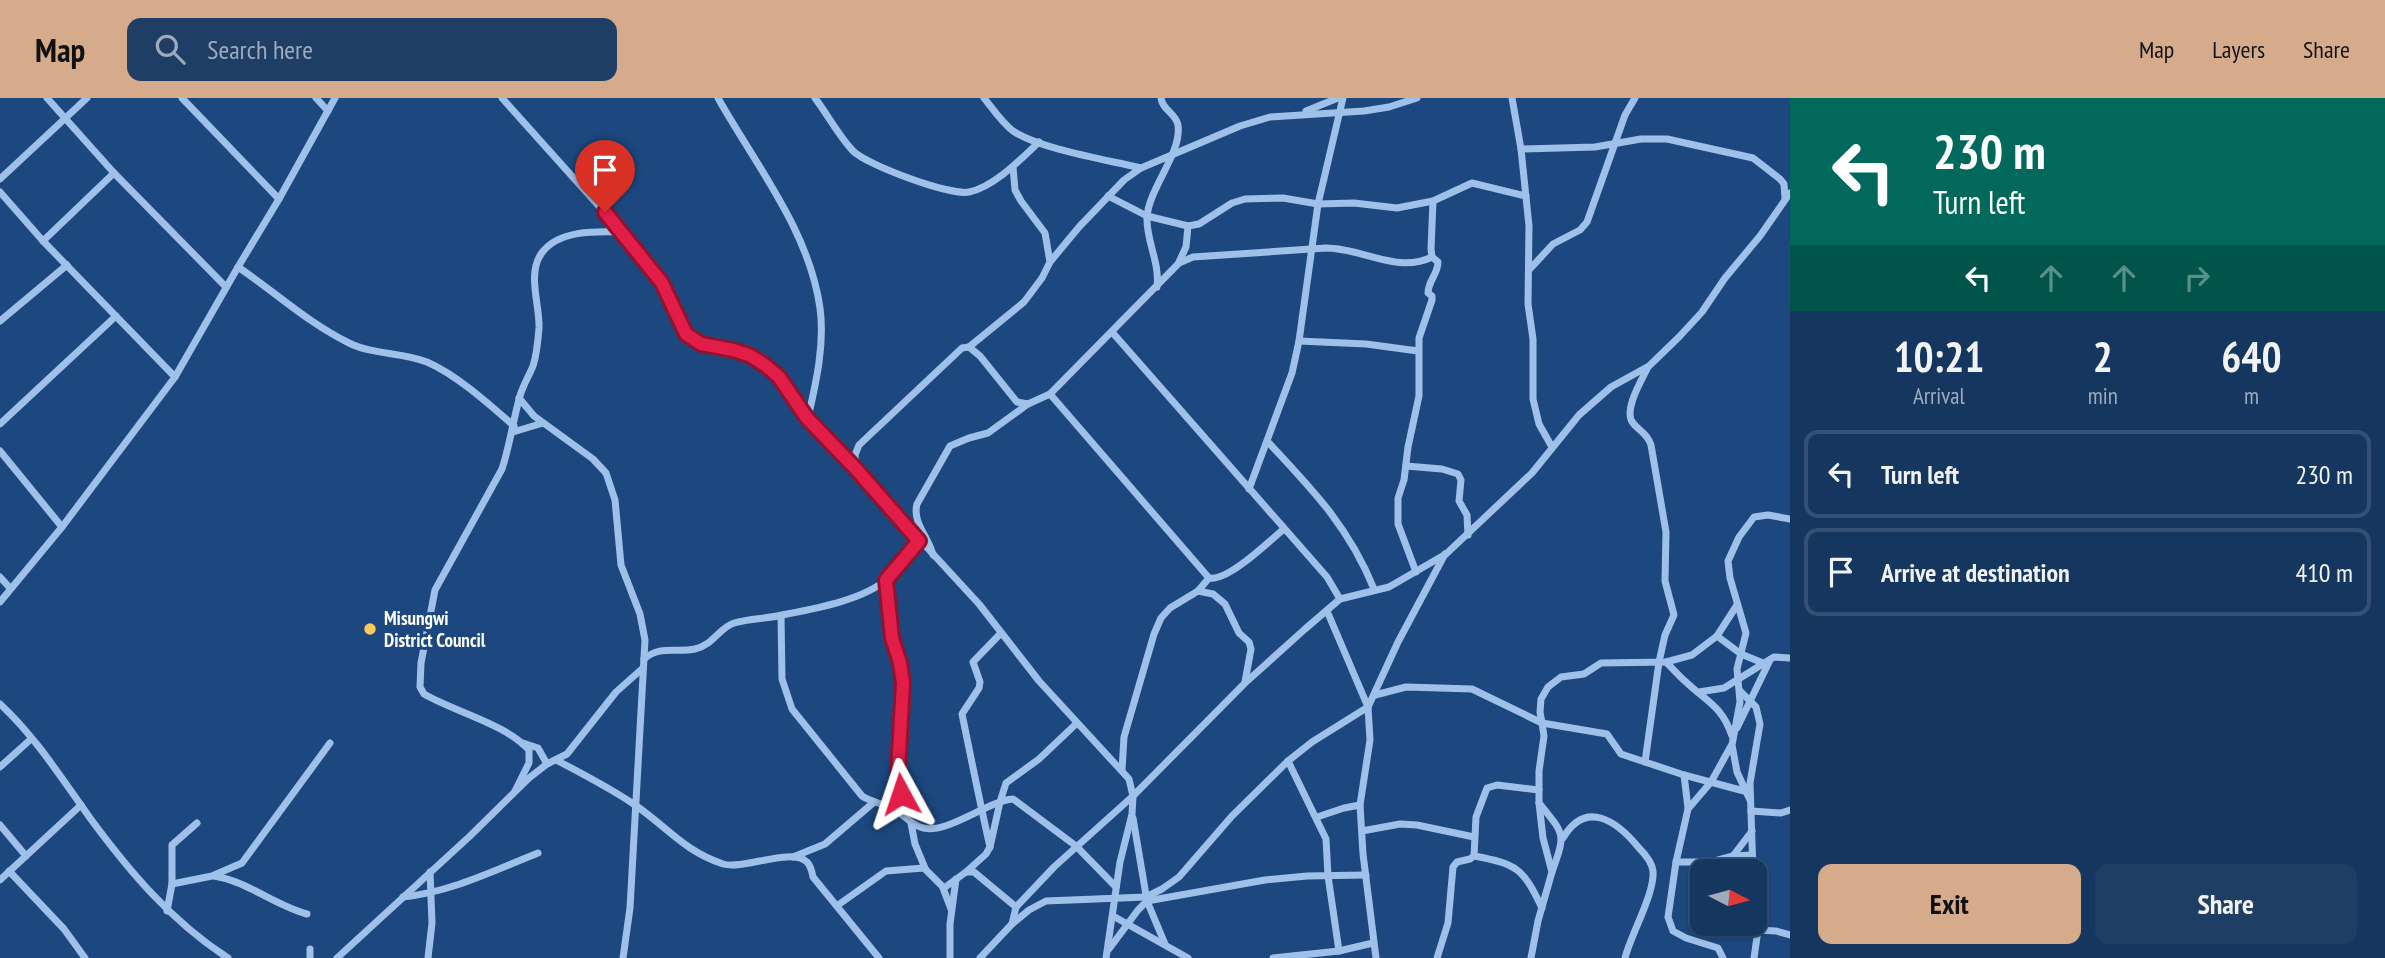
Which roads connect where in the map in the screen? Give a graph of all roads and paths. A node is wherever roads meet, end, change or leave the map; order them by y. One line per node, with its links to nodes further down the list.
1 (47, 98): 18 (street)
2 (87, 98): 18 (street)
3 (182, 98): 31 (street)
4 (316, 98): 15 (street)
5 (335, 98): 15 (street)
6 (502, 98): 37 (street)
7 (718, 98): 59 (street)
8 (815, 98): 23 (street)
9 (984, 98): 19 (street)
10 (1161, 98): 22 (street)
11 (1341, 98): 16 (street); 17 (street)
12 (1417, 98): 17 (street)
13 (1513, 98): 21 (street)
14 (1631, 99): 20 (street)
15 (328, 111): 31 (street)
16 (1302, 113): 17 (street); 22 (street)
17 (1339, 113): 34 (street)
18 (64, 119): 25 (street); 26 (street)
19 (1039, 142): 23 (street); 24 (street)
20 (1615, 143): 21 (street); 32 (street); 45 (street)
21 (1521, 149): 30 (street)
22 (1172, 155): 24 (street); 35 (street)
23 (1013, 167): 41 (street)
24 (1141, 167): 29 (street)
25 (114, 173): 38 (street); 46 (street)
26 (0, 179)
27 (0, 191): 38 (street)
28 (1790, 193): 32 (street)
29 (1108, 196): 35 (street); 41 (street)
30 (1526, 196): 33 (street); 45 (street)
31 (279, 200): 44 (street)
32 (1785, 200): 54 (street)
33 (1433, 201): 34 (street); 40 (street)
34 (1318, 204): 36 (street); 39 (street)
35 (1147, 216): 36 (street); 47 (street)
36 (1188, 226): 42 (street)
37 (622, 232): 57 (street); 59 (street)
38 (43, 241): 43 (street)
39 (1311, 250): 40 (street); 42 (street); 51 (street)
40 (1432, 257): 53 (street)
41 (1050, 262): 52 (street)
42 (1179, 263): 47 (street)
43 (67, 265): 48 (street); 49 (street)
44 (238, 267): 46 (street); 62 (street)
45 (1529, 270): 64 (street)
46 (226, 287): 55 (street)
47 (1157, 287): 50 (street)
48 (116, 316): 55 (street); 61 (street)
49 (0, 321)
50 (1112, 332): 56 (street); 68 (street)
51 (1299, 341): 53 (street); 63 (street)
52 (969, 346): 58 (street); 67 (street)
53 (1418, 351): 66 (street)
54 (1649, 366): 64 (street); 94 (street)
55 (175, 377): 70 (street)
56 (1050, 394): 58 (street); 78 (street)
57 (519, 398): 60 (street); 62 (street)
58 (1028, 404): 75 (street)
59 (807, 418): 67 (street)
60 (543, 423): 62 (street); 92 (street)
61 (0, 424)
62 (514, 429): 108 (street)
63 (1268, 442): 68 (street); 81 (street)
64 (1552, 447): 72 (street)
65 (0, 451): 70 (street)
66 (1406, 466): 72 (street); 76 (street)
67 (856, 469): 73 (street)
68 (1249, 489): 71 (street)
69 (1790, 519): 85 (street)
70 (62, 527): 80 (street)
71 (1284, 528): 78 (street); 83 (street)
72 (1468, 535): 74 (street)
73 (919, 541): 75 (street); 79 (street)
74 (1446, 554): 76 (street); 100 (street)
75 (933, 556): 88 (street)
76 (1416, 572): 81 (street)
77 (0, 577): 80 (street)
78 (1209, 578): 82 (street)
79 (886, 580): 87 (street); 134 (street)
80 (10, 588): 84 (street)
81 (1374, 589): 83 (street)
82 (1198, 591): 97 (street); 115 (street)
83 (1340, 600): 86 (street)
84 (0, 601)
85 (1737, 605): 89 (street); 90 (street)
86 (1327, 611): 97 (street); 103 (street)
87 (781, 616): 92 (street); 124 (street)
88 (1001, 633): 104 (street); 130 (street)
89 (1717, 636): 90 (street); 94 (street)
90 (1741, 654): 93 (street); 96 (street)
91 (1790, 658): 93 (street)
92 (645, 659): 95 (street)
93 (1767, 661): 96 (street); 101 (street)
94 (1662, 662): 99 (street); 105 (street); 112 (street)
95 (643, 668): 110 (street); 127 (street)
96 (1736, 679): 98 (street); 99 (street)
97 (1245, 683): 121 (street)
98 (1740, 691): 101 (street); 107 (street)
99 (1698, 692): 107 (street)
100 (1375, 695): 103 (street); 105 (street)
101 (1751, 701): 107 (street); 122 (street)
102 (0, 704): 106 (street)
103 (1368, 707): 111 (street); 128 (street)
104 (1077, 723): 115 (street); 123 (street)
105 (1542, 723): 112 (street); 118 (street)
106 (31, 739): 114 (street); 126 (street)
107 (1733, 739): 117 (street); 119 (street)
108 (523, 742): 113 (street); 120 (street)
109 (330, 743): 161 (street)
110 (556, 760): 113 (street); 127 (street)
111 (1287, 761): 135 (street); 171 (street)
112 (1645, 762): 116 (street)
113 (547, 764): 120 (street)
114 (0, 767)
115 (1122, 770): 121 (street)
116 (1684, 775): 117 (street); 129 (street)
117 (1711, 782): 119 (street); 129 (street)
118 (1539, 790): 125 (street); 141 (street)
119 (1744, 790): 122 (street)
120 (515, 791): 157 (street)
121 (1133, 796): 133 (street); 143 (street)
122 (1750, 800): 132 (street)
123 (1000, 802): 130 (street); 143 (street); 144 (street)
124 (873, 803): 134 (street); 145 (street)
125 (1539, 803): 142 (street); 159 (street)
126 (81, 805): 148 (street); 176 (street)
127 (635, 805): 151 (street); 192 (street)
128 (1360, 805): 135 (street); 140 (street)
129 (1688, 809): 153 (street)
130 (981, 810): 137 (street); 144 (street)
131 (1790, 810): 132 (street)
132 (1751, 811): 139 (street)
133 (1132, 814): 166 (street); 171 (street)
134 (904, 816): 137 (street)
135 (1317, 817): 162 (street)
136 (197, 823): 165 (street)
137 (911, 823): 155 (street)
138 (0, 825): 148 (street)
139 (1752, 830): 147 (street); 150 (street)
140 (1362, 831): 141 (street); 160 (street)
141 (1474, 837): 149 (street)
142 (1563, 838): 159 (street); 201 (street)
143 (1076, 846): 166 (street); 173 (street)
144 (990, 847): 158 (street)
145 (814, 849): 151 (street); 154 (street)
146 (538, 853): 168 (street)
147 (1752, 855): 150 (street); 152 (street)
148 (26, 856): 156 (street)
149 (1474, 856): 174 (street); 199 (street)
150 (1733, 856): 153 (street)
151 (790, 858): 154 (street)
152 (1752, 859)
153 (1676, 862): 202 (street)
154 (810, 867): 172 (street)
155 (925, 868): 167 (street); 172 (street)
156 (9, 871): 164 (street); 188 (street)
157 (430, 871): 168 (street); 169 (street)
158 (966, 872): 163 (street); 173 (street)
159 (1552, 872): 174 (street)
160 (1366, 875): 162 (street); 184 (street)
161 (212, 876): 165 (street); 177 (street)
162 (1328, 876): 171 (street); 186 (street)
163 (956, 879): 167 (street); 175 (street)
164 (0, 880)
165 (172, 884): 176 (street)
166 (1116, 887): 170 (street)
167 (943, 888): 175 (street)
168 (430, 894): 169 (street); 191 (street)
169 (402, 897): 190 (street)
170 (1114, 899): 171 (street); 178 (street); 180 (street)
171 (1147, 899): 179 (street); 185 (street)
172 (838, 905): 193 (street)
173 (1016, 907): 180 (street)
174 (1542, 909): 200 (street)
175 (952, 910): 194 (street)
176 (167, 911): 189 (street)
177 (307, 914)
178 (1112, 916): 179 (street); 187 (street)
179 (1128, 923): 185 (street); 187 (street)
180 (1012, 925): 195 (street)
181 (1768, 931): 182 (street)
182 (1790, 935)
183 (1757, 936): 203 (street)
184 (1373, 943): 186 (street); 198 (street)
185 (1165, 944): 196 (street)
186 (1339, 951): 197 (street)
187 (1107, 954)
188 (85, 958)
189 (228, 958)
190 (337, 958)
191 (428, 958)
192 (623, 958)
193 (879, 958)
194 (950, 958)
195 (980, 958)
196 (1188, 958)
197 (1273, 958)
198 (1376, 958)
199 (1437, 958)
200 (1531, 958)
201 (1625, 958)
202 (1723, 958)
203 (1754, 958)

